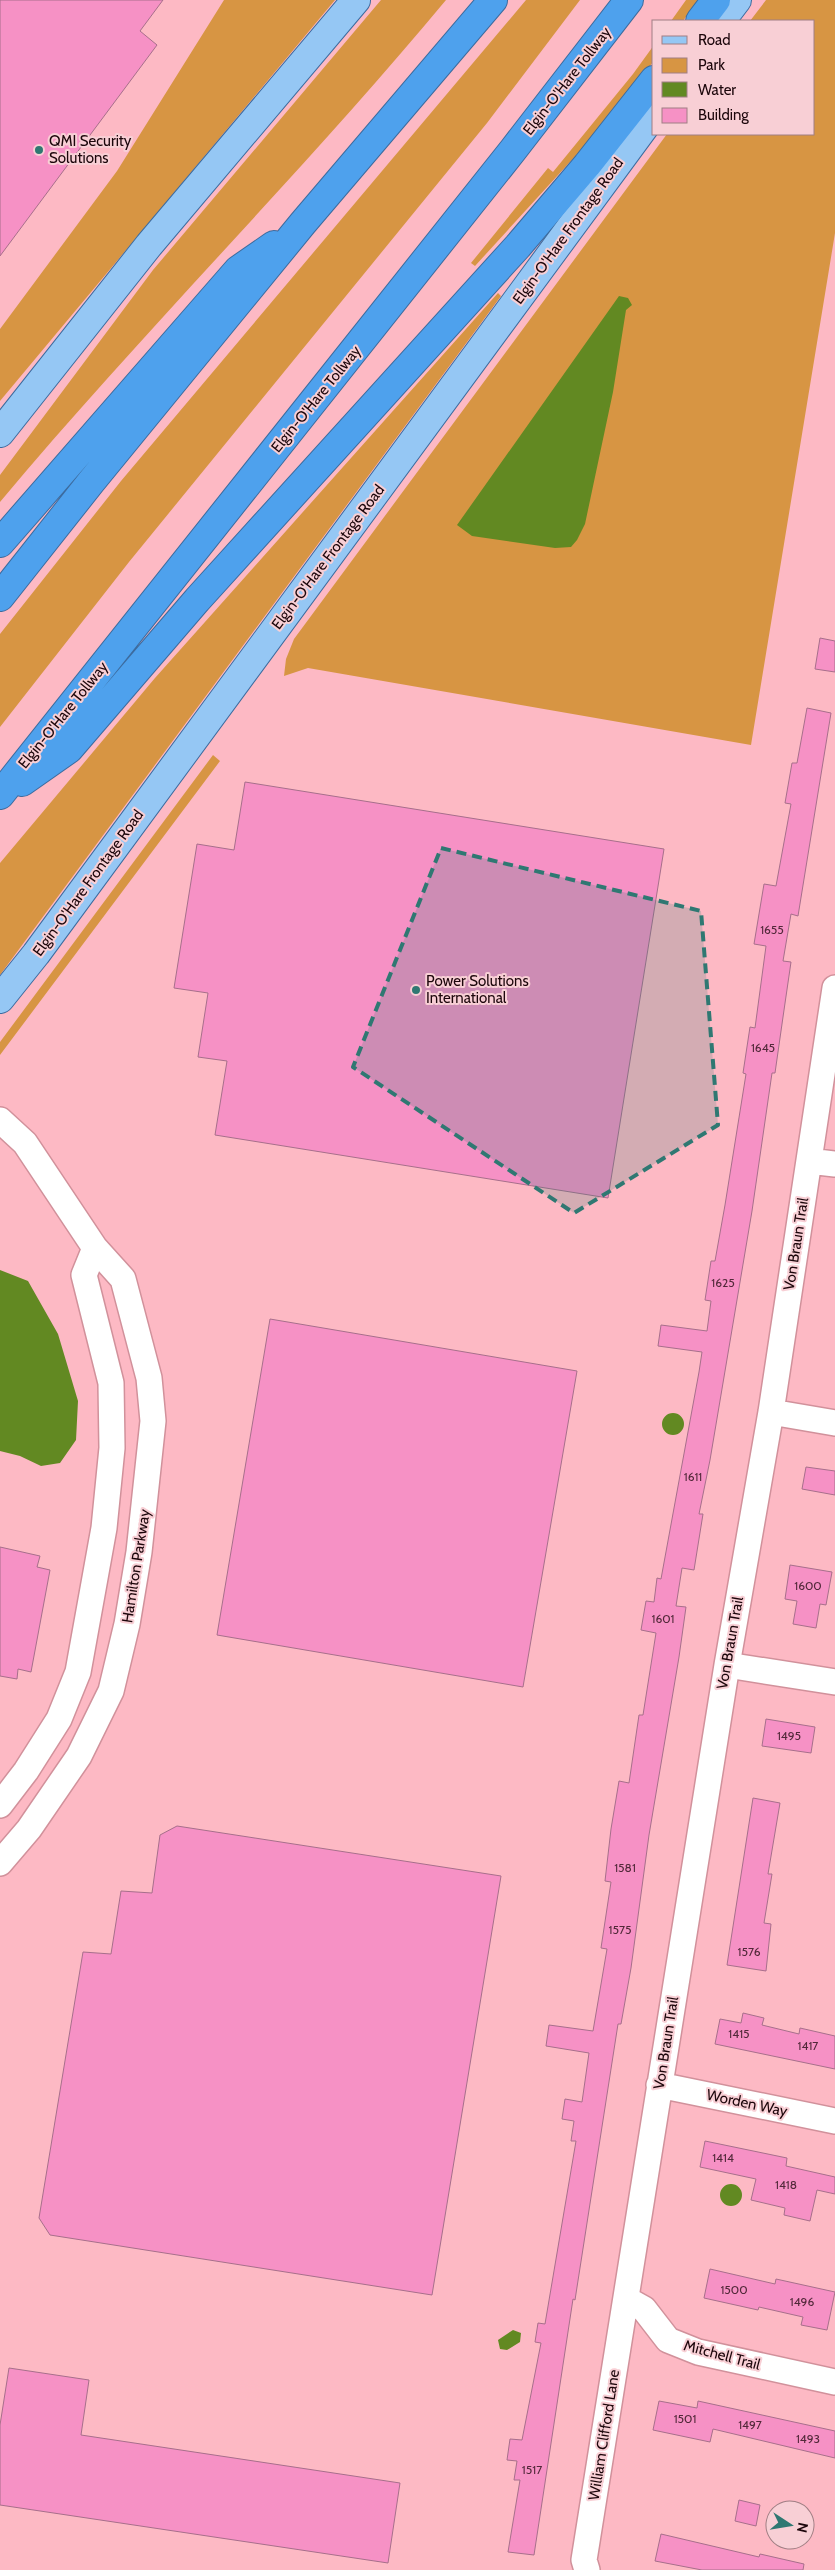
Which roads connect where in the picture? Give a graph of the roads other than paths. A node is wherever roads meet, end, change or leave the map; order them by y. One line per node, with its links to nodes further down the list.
1 (356, 0): 11 (main road)
2 (493, 0): 10 (highway)
3 (629, 0): 14 (highway, Elgin-O'Hare Tollway)
4 (716, 0): 6 (highway)
5 (737, 0): 7 (main road)
6 (701, 20)
7 (722, 20)
8 (652, 83): 14 (highway)
9 (652, 117): 16 (main road, Elgin-O'Hare Frontage Road)
10 (303, 224): 12 (highway); 13 (highway)
11 (0, 433)
12 (0, 543)
13 (0, 597)
14 (0, 796)
15 (835, 988): 18 (street, Von Braun Trail)
16 (0, 999)
17 (0, 1120): 20 (street, Hamilton Parkway)
18 (809, 1161): 19 (street); 21 (street, Von Braun Trail)
19 (835, 1164)
20 (95, 1248): 25 (street); 26 (street, Hamilton Parkway)
21 (771, 1412): 22 (street); 23 (street, Von Braun Trail)
22 (835, 1424)
23 (726, 1665): 24 (street); 27 (street, Von Braun Trail)
24 (835, 1682)
25 (0, 1805)
26 (0, 1863)
27 (659, 2084): 28 (street, Worden Way); 29 (street, Von Braun Trail)
28 (835, 2121)
29 (626, 2298): 30 (street, Mitchell Trail); 31 (street, William Clifford Lane)
30 (835, 2382)
31 (587, 2570)

